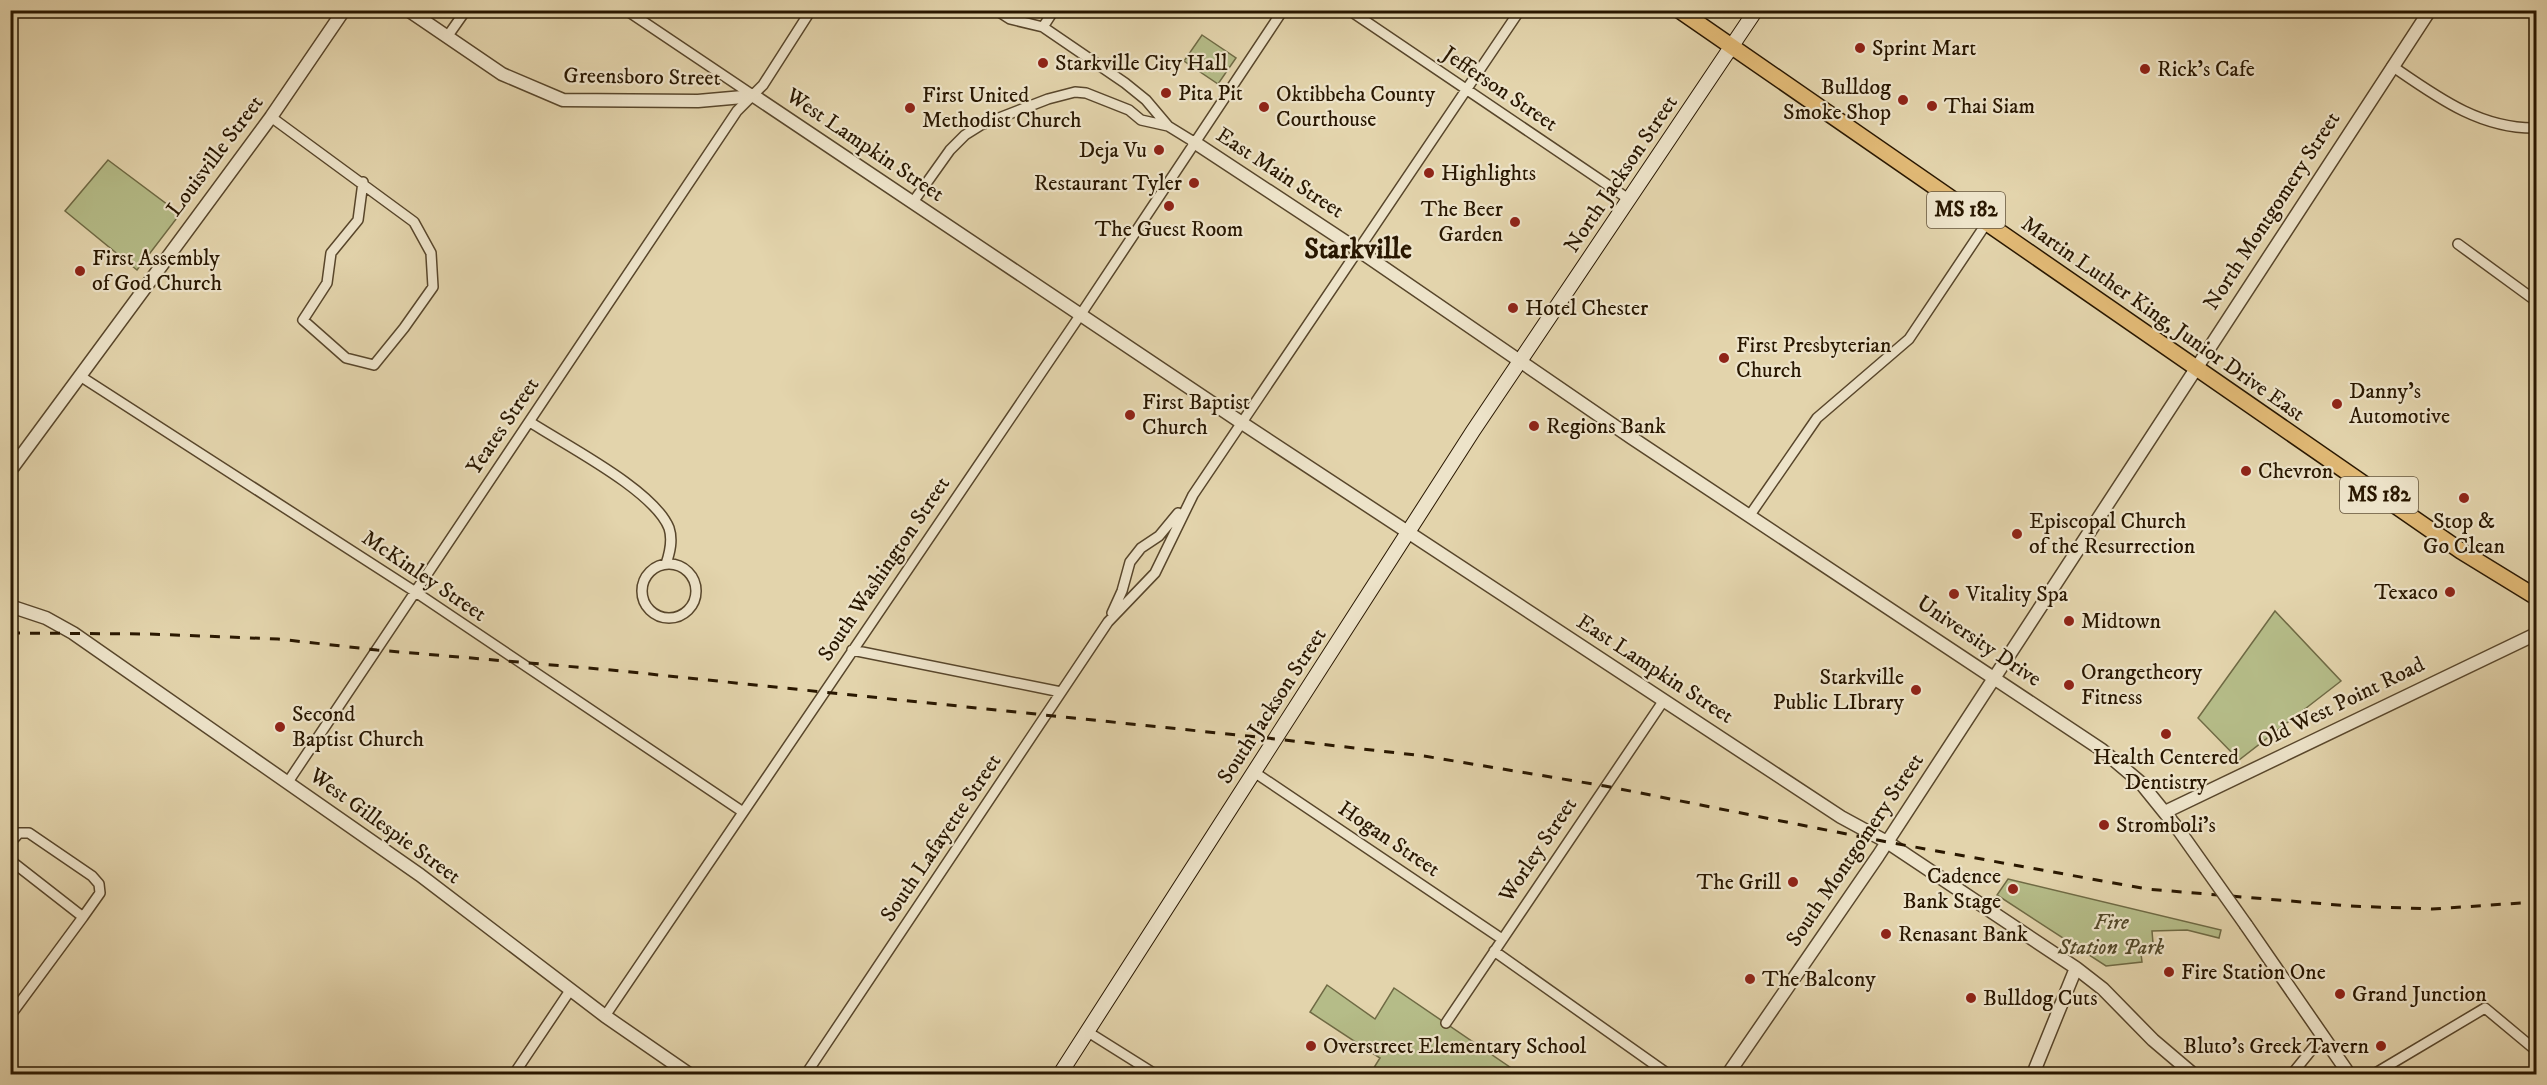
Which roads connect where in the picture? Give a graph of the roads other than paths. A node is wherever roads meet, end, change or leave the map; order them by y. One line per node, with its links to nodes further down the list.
1 (344, 10): 22 (street, Louisville Street)
2 (408, 10): 15 (street, Greensboro Street)
3 (466, 10): 15 (street)
4 (627, 10): 19 (street, West Lampkin Street)
5 (811, 10): 19 (street, Yeates Street)
6 (996, 10): 14 (street)
7 (1054, 10): 14 (street)
8 (1283, 10): 25 (street, South Washington Street)
9 (1349, 10): 18 (street, Jefferson Street)
10 (1520, 10): 18 (street, South Lafayette Street)
11 (1679, 10): 16 (main road, Martin Luther King, Junior Drive East / MS 182)
12 (1756, 10): 16 (main road, North Jackson Street)
13 (2430, 10): 17 (street, North Montgomery Street)
14 (1043, 27): 20 (street)
15 (447, 37): 19 (street, Greensboro Street)
16 (1731, 46): 27 (main road, North Jackson Street); 29 (main road, Martin Luther King, Junior Drive East / MS 182)
17 (2392, 66): 24 (street); 35 (street, North Montgomery Street)
18 (1466, 90): 27 (street, Jefferson Street); 31 (street, South Lafayette Street)
19 (754, 96): 28 (street, West Lampkin Street); 37 (street, Yeates Street)
20 (1139, 97): 21 (street); 23 (street)
21 (1129, 110): 23 (street); 28 (street)
22 (271, 117): 26 (street); 36 (street, Louisville Street)
23 (1168, 126): 25 (street)
24 (2536, 128)
25 (1194, 142): 31 (street, East Main Street); 33 (street, South Washington Street)
26 (363, 182): 26 (street)
27 (1630, 200): 34 (main road, North Jackson Street)
28 (913, 202): 33 (street, West Lampkin Street)
29 (1986, 224): 35 (main road, Martin Luther King, Junior Drive East / MS 182); 41 (street)
30 (2458, 244): 32 (street)
31 (1358, 250): 34 (street, East Main Street); 38 (street, South Lafayette Street)
32 (2536, 301)
33 (1081, 314): 38 (street, East Lampkin Street); 53 (street, South Washington Street)
34 (1520, 361): 41 (street, University Drive); 42 (main road, South Jackson Street)
35 (2194, 368): 49 (main road, Martin Luther King, Junior Drive East / MS 182); 54 (street, North Montgomery Street)
36 (81, 376): 39 (street, Louisville Street); 47 (street, McKinley Street)
37 (530, 422): 45 (street); 47 (street, Yeates Street)
38 (1240, 426): 40 (street, South Lafayette Street); 42 (street, East Lampkin Street)
39 (10, 471)
40 (1193, 495): 43 (street, South Lafayette Street); 44 (street, South Lafayette Street)
41 (1750, 515): 54 (street, University Drive)
42 (1408, 531): 56 (street, East Lampkin Street); 57 (main road, South Jackson Street)
43 (1150, 540): 44 (street); 46 (street, South Lafayette Street)
44 (1165, 551): 48 (street, South Lafayette Street)
45 (666, 564): 45 (street)
46 (1124, 585): 48 (street); 51 (street, South Lafayette Street)
47 (414, 591): 58 (street, Yeates Street); 59 (street, McKinley Street)
48 (1135, 592): 51 (street, South Lafayette Street)
49 (2536, 597)
50 (10, 606): 58 (street, West Gillespie Street)
51 (1108, 622): 55 (street, South Lafayette Street)
52 (2536, 634): 60 (street, Old West Point Road)
53 (852, 650): 55 (street); 59 (street, South Washington Street)
54 (1995, 676): 60 (street, University Drive); 61 (street, South Montgomery Street)
55 (1061, 692): 77 (street, South Lafayette Street)
56 (1664, 700): 61 (street, East Lampkin Street); 65 (street, Worley Street)
57 (1254, 772): 65 (street, Hogan Street); 72 (main road, South Jackson Street)
58 (288, 782): 68 (street, West Gillespie Street)
59 (742, 812): 70 (street, South Washington Street)
60 (2165, 812): 73 (street, University Drive, bridge)
61 (1887, 842): 67 (street, East Lampkin Street); 81 (street, South Montgomery Street)
62 (10, 843): 64 (street)
63 (10, 860): 64 (street)
64 (83, 917): 69 (street)
65 (1502, 939): 66 (street, Worley Street)
66 (1494, 951): 71 (street, Worley Street); 80 (street)
67 (2076, 968): 82 (street); 83 (street, East Lampkin Street)
68 (571, 989): 70 (street, West Gillespie Street); 75 (street)
69 (10, 1016)
70 (605, 1016): 76 (street, West Gillespie Street)
71 (1446, 1023)
72 (1088, 1032): 78 (main road, South Jackson Street); 79 (street)
73 (2322, 1037): 84 (street); 85 (street, University Drive)
74 (2536, 1046): 86 (street)
75 (514, 1074)
76 (689, 1074)
77 (806, 1074)
78 (1060, 1074)
79 (1155, 1074)
80 (1668, 1074)
81 (1728, 1074)
82 (2032, 1074)
83 (2193, 1074)
84 (2292, 1074)
85 (2349, 1074)
86 (2374, 1074)

